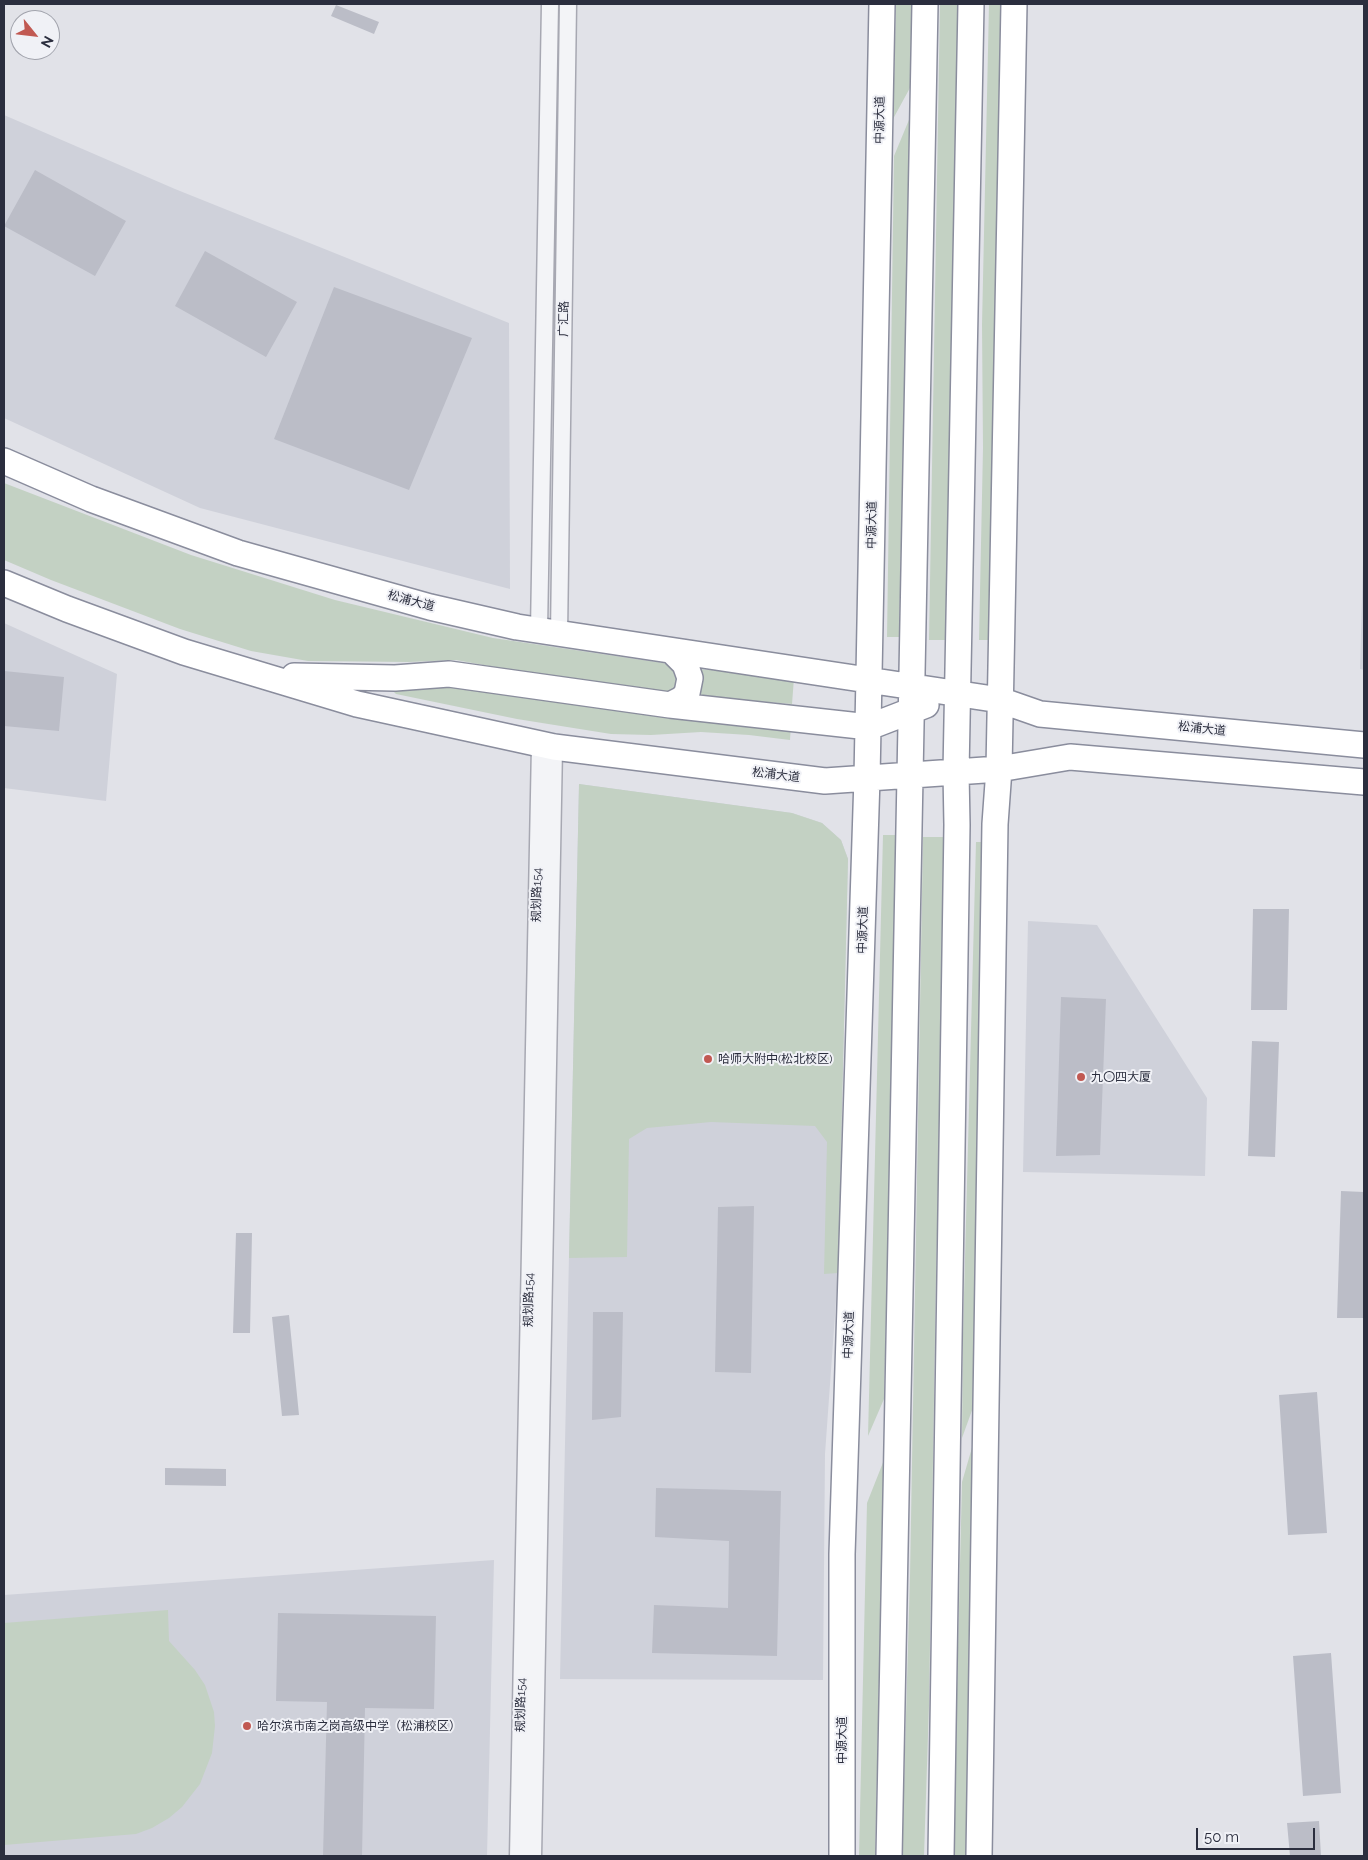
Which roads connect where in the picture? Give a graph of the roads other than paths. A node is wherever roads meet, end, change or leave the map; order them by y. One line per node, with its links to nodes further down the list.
1 (550, 4): 9 (street, 广汇路)
2 (568, 4): 9 (street, 广汇路)
3 (882, 4): 12 (highway, 中源大道)
4 (925, 4): 14 (highway)
5 (971, 4): 13 (highway)
6 (1014, 4): 15 (highway)
7 (4, 461): 9 (highway, 松浦大道)
8 (4, 583): 11 (highway, 松浦大道)
9 (549, 632): 10 (highway, 松浦大道)
10 (673, 652): 12 (highway, 松浦大道); 16 (highway)
11 (264, 676): 16 (highway); 19 (highway, 松浦大道)
12 (869, 680): 14 (highway, 松浦大道); 17 (highway, 中源大道)
13 (958, 693): 14 (highway, 松浦大道); 15 (highway, 松浦大道); 21 (highway)
14 (912, 699): 17 (highway); 22 (highway)
15 (1000, 700): 18 (highway, 松浦大道); 20 (highway)
16 (670, 705): 17 (highway)
17 (869, 727): 23 (highway, 中源大道)
18 (1364, 745)
19 (547, 746): 23 (highway, 松浦大道); 25 (street, 规划路154); 26 (street)
20 (999, 769): 21 (highway, 松浦大道); 24 (highway, 松浦大道); 30 (highway)
21 (956, 772): 22 (highway, 松浦大道); 29 (highway)
22 (910, 775): 23 (highway, 松浦大道); 28 (highway)
23 (868, 778): 27 (highway, 中源大道)
24 (1364, 782)
25 (518, 1856)
26 (533, 1856)
27 (842, 1856)
28 (889, 1856)
29 (941, 1856)
30 (978, 1856)

